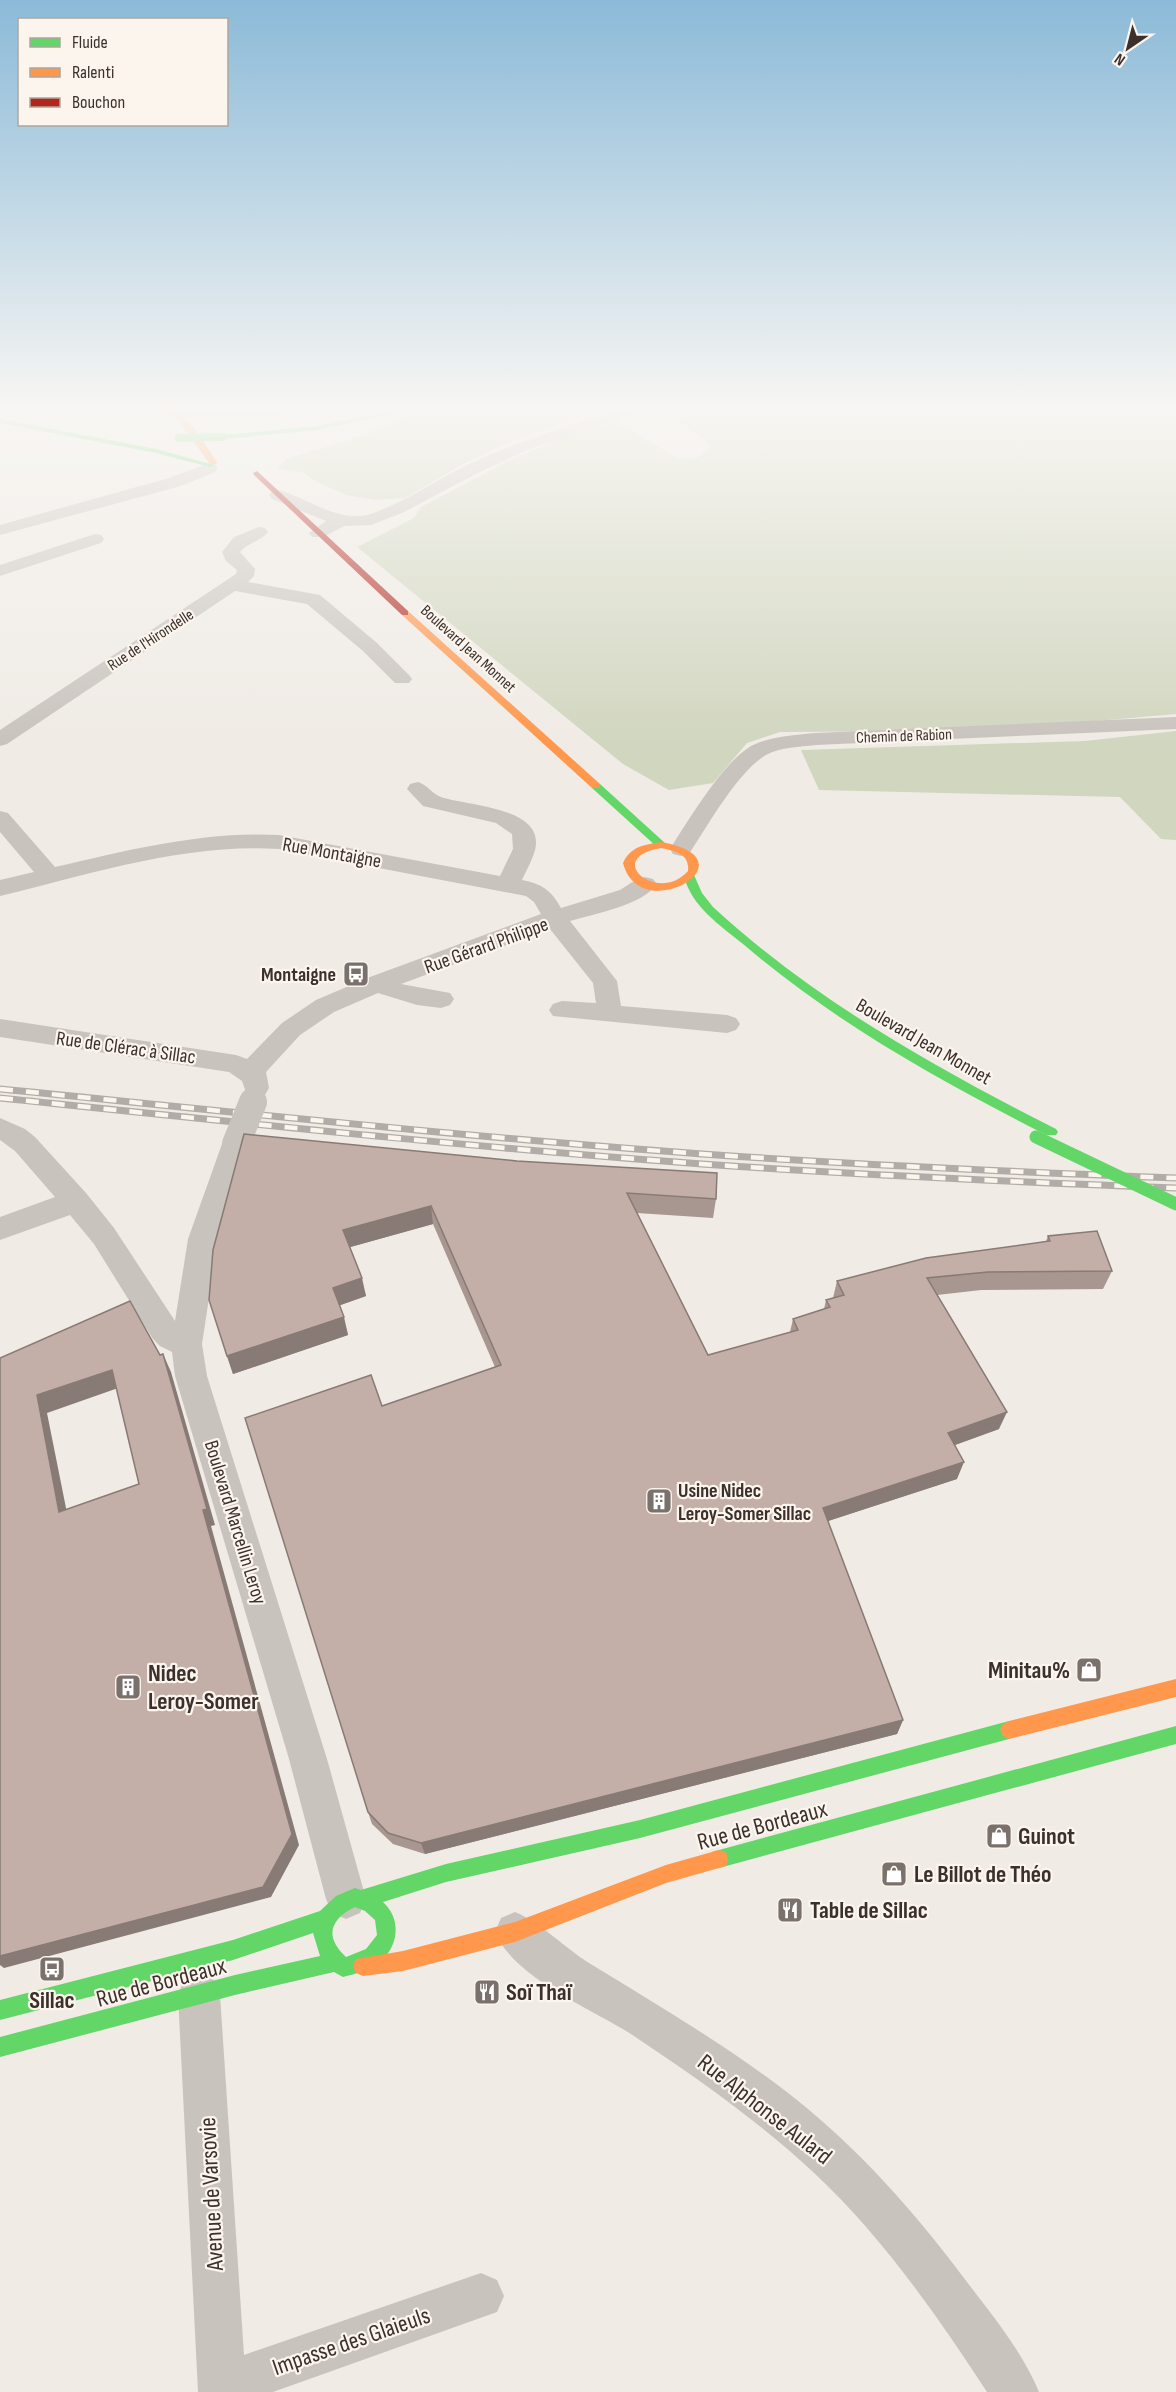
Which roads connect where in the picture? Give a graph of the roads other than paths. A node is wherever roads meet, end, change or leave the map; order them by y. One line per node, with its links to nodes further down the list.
1 (34, 521): 6 (street)
2 (295, 521): 12 (main road)
3 (302, 521): 8 (main road, Boulevard Jean Monnet)
4 (342, 521): 5 (street); 8 (street)
5 (366, 521)
6 (0, 530)
7 (259, 532): 11 (street)
8 (318, 533): 18 (main road, Boulevard Jean Monnet)
9 (95, 539): 10 (street)
10 (0, 571)
11 (232, 585): 13 (street); 15 (street, Rue de l'Hirondelle)
12 (426, 651)
13 (402, 679)
14 (1176, 723): 18 (street, Chemin de Rabion)
15 (0, 741)
16 (418, 789): 22 (street)
17 (0, 818): 19 (street)
18 (671, 847): 20 (main road); 21 (main road)
19 (50, 876): 22 (street, Rue Montaigne); 24 (street, Rue Montaigne)
20 (690, 877): 23 (main road); 36 (main road, Boulevard Jean Monnet)
21 (645, 884): 23 (main road); 25 (street)
22 (508, 885): 25 (street, Rue Montaigne)
23 (669, 887): 30 (main road)
24 (0, 888)
25 (555, 918): 26 (street, Rue Gérard Philippe); 29 (street, Rue Gérard Philippe)
26 (379, 983): 27 (street, Rue Gérard Philippe); 34 (street, Rue Gérard Philippe)
27 (441, 999)
28 (562, 1010): 29 (street)
29 (608, 1014): 31 (street)
30 (825, 1019)
31 (728, 1024)
32 (0, 1028): 34 (street, Rue de Clérac à Sillac)
33 (844, 1032): 38 (main road, bridge)
34 (250, 1072): 40 (street, Boulevard Marcellin Leroy, bridge)
35 (0, 1128): 37 (street)
36 (1176, 1191)
37 (76, 1201): 39 (street); 40 (street)
38 (1176, 1204)
39 (0, 1228)
40 (187, 1344): 43 (street, Boulevard Marcellin Leroy)
41 (1176, 1688): 43 (main road, Rue de Bordeaux)
42 (1176, 1735): 44 (main road, Rue de Bordeaux)
43 (345, 1905): 45 (main road); 46 (main road); 48 (main road, Rue de Bordeaux)
44 (514, 1932): 46 (main road, Rue de Bordeaux); 52 (street, Rue Alphonse Aulard)
45 (334, 1962): 46 (main road); 47 (main road, Rue de Bordeaux)
46 (363, 1966)
47 (199, 1995): 49 (main road, Rue de Bordeaux); 51 (street, Avenue de Varsovie)
48 (0, 2010)
49 (0, 2047)
50 (481, 2296): 51 (street, Impasse des Glaieuls)
51 (222, 2389)
52 (1015, 2392)

